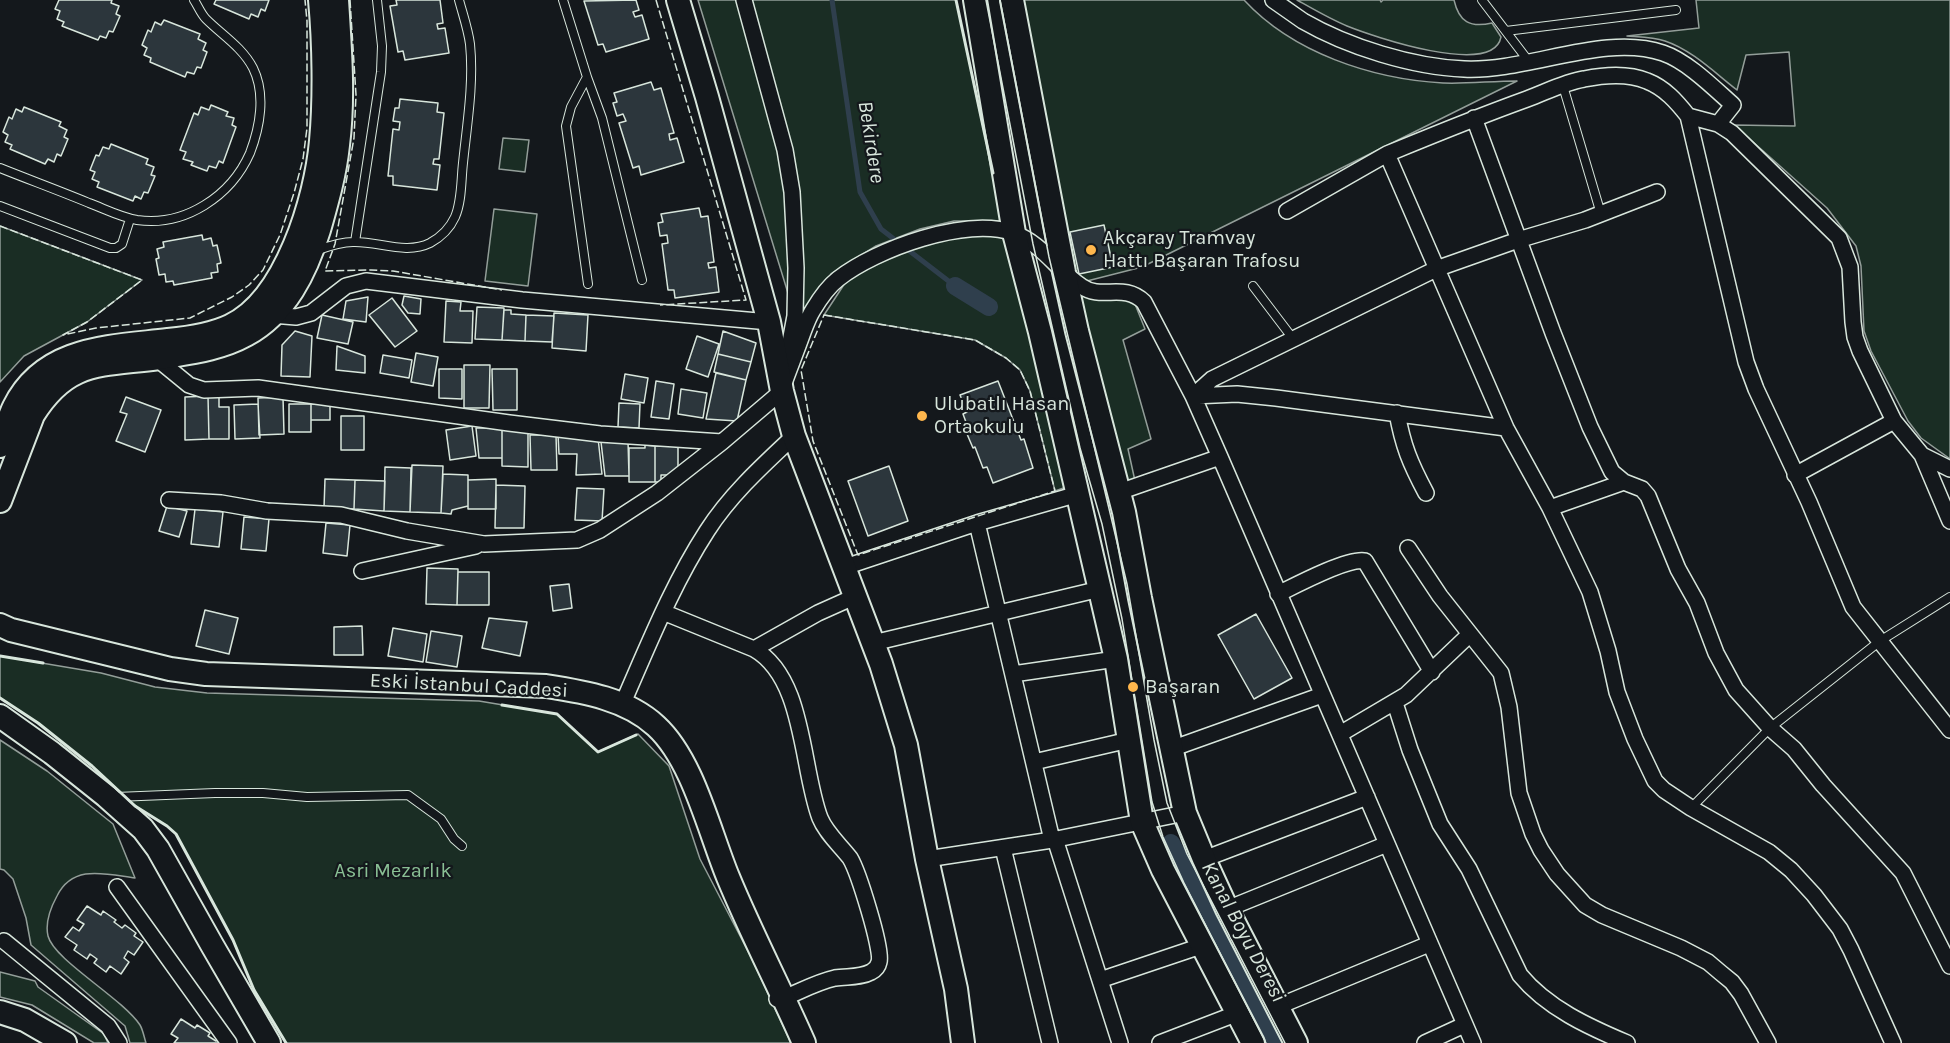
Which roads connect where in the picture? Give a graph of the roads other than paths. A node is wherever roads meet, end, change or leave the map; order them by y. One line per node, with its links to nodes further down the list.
1 (194, 0): 27 (lane)
2 (320, 0): 48 (main road)
3 (337, 0): 31 (main road)
4 (377, 0): 30 (lane)
5 (459, 0): 30 (lane)
6 (562, 0): 16 (lane)
7 (678, 0): 38 (main road)
8 (744, 0): 41 (street)
9 (975, 0): 28 (main road)
10 (1011, 0): 33 (main road)
11 (1273, 0): 15 (street)
12 (1482, 0): 14 (lane)
13 (1676, 10): 14 (lane)
14 (1506, 31): 15 (lane)
15 (1530, 63): 20 (street)
16 (587, 77): 34 (lane); 35 (lane)
17 (1563, 86): 18 (street); 19 (street); 26 (lane)
18 (1688, 116): 20 (street); 52 (street)
19 (1474, 118): 21 (street); 29 (street)
20 (1718, 124): 44 (street)
21 (1387, 154): 25 (street); 32 (street)
22 (0, 168): 27 (lane)
23 (1657, 192): 26 (street)
24 (0, 206): 27 (lane)
25 (1287, 211)
26 (1601, 214): 29 (street)
27 (130, 219)
28 (1014, 233): 33 (street); 41 (street); 56 (main road)
29 (1518, 240): 32 (street); 53 (street)
30 (355, 242): 31 (lane)
31 (312, 251): 37 (main road)
32 (1436, 269): 39 (street); 45 (street)
33 (1064, 272): 42 (street); 54 (main road)
34 (642, 280)
35 (588, 284)
36 (1253, 286): 39 (lane)
37 (272, 315): 38 (street); 40 (main road)
38 (769, 322): 41 (main road)
39 (1294, 340): 42 (street)
40 (156, 358): 47 (street); 58 (main road)
41 (782, 389): 46 (main road); 47 (street)
42 (1193, 396): 43 (street); 50 (street)
43 (1397, 413): 45 (street); 55 (street)
44 (1894, 421): 49 (street); 52 (street)
45 (1506, 428): 59 (street)
46 (794, 436): 64 (main road); 70 (street)
47 (722, 442): 62 (street)
48 (0, 446)
49 (1922, 455): 51 (street); 60 (street)
50 (1220, 457): 54 (street); 67 (street)
51 (1950, 470)
52 (1795, 475): 74 (street)
53 (1624, 482): 59 (street); 85 (street)
54 (1119, 492): 89 (main road)
55 (1426, 493)
56 (1078, 494): 61 (street); 66 (main road)
57 (169, 500): 62 (street)
58 (0, 501)
59 (1550, 508): 93 (street)
60 (1950, 521)
61 (977, 523): 64 (street); 71 (street)
62 (484, 544): 65 (street)
63 (1408, 548): 73 (street)
64 (844, 567): 68 (main road)
65 (362, 571)
66 (1100, 590): 71 (street); 78 (main road)
67 (1278, 594): 79 (street); 81 (street)
68 (856, 596): 76 (main road); 77 (street)
69 (1950, 597): 74 (lane)
70 (663, 612): 77 (street); 83 (street)
71 (999, 614): 76 (street); 80 (street)
72 (0, 625): 83 (main road, Eski İstanbul Caddesi)
73 (1469, 635): 79 (street); 128 (street)
74 (1880, 641): 85 (lane); 86 (street)
75 (0, 642): 108 (main road, Eski İstanbul Caddesi)
76 (873, 643): 99 (main road)
77 (754, 649): 108 (street)
78 (1116, 659): 80 (street); 88 (main road)
79 (1432, 672): 82 (street)
80 (1013, 674): 90 (street)
81 (1322, 695): 87 (street); 89 (street)
82 (1395, 703): 87 (street); 127 (street)
83 (622, 705): 108 (main road, Eski İstanbul Caddesi)
84 (0, 716): 91 (main road)
85 (1770, 728): 93 (lane); 106 (street)
86 (1950, 730)
87 (1340, 734): 92 (street)
88 (1129, 740): 90 (street); 94 (main road)
89 (1171, 749): 94 (main road)
90 (1034, 762): 95 (street)
91 (106, 796): 97 (lane); 116 (main road)
92 (1368, 797): 96 (street); 100 (street)
93 (1691, 808): 129 (street)
94 (1164, 817): 95 (street); 100 (main road); 105 (main road)
95 (1053, 840): 98 (street); 107 (street)
96 (1387, 844): 102 (street); 104 (street)
97 (462, 846)
98 (1003, 848): 99 (street); 120 (street)
99 (927, 859): 119 (main road)
100 (1204, 859): 102 (main road)
101 (117, 887): 115 (street)
102 (1227, 909): 109 (main road)
103 (4, 941): 114 (street)
104 (1429, 944): 109 (street); 112 (street)
105 (1201, 945): 107 (street); 111 (main road)
106 (1950, 966)
107 (1100, 980): 121 (street)
108 (781, 998): 117 (main road, Eski İstanbul Caddesi); 118 (main road, Eski İstanbul Caddesi)
109 (1279, 1006): 124 (main road)
110 (0, 1012): 113 (main road)
111 (1238, 1013): 122 (street); 123 (main road)
112 (1464, 1025): 125 (street); 126 (street)
113 (65, 1043)
114 (119, 1043)
115 (229, 1043)
116 (269, 1043)
117 (796, 1043)
118 (804, 1043)
119 (963, 1043)
120 (1050, 1043)
121 (1120, 1043)
122 (1160, 1043)
123 (1253, 1043)
124 (1296, 1043)
125 (1425, 1043)
126 (1473, 1043)
127 (1627, 1043)
128 (1768, 1043)
129 (1893, 1043)

